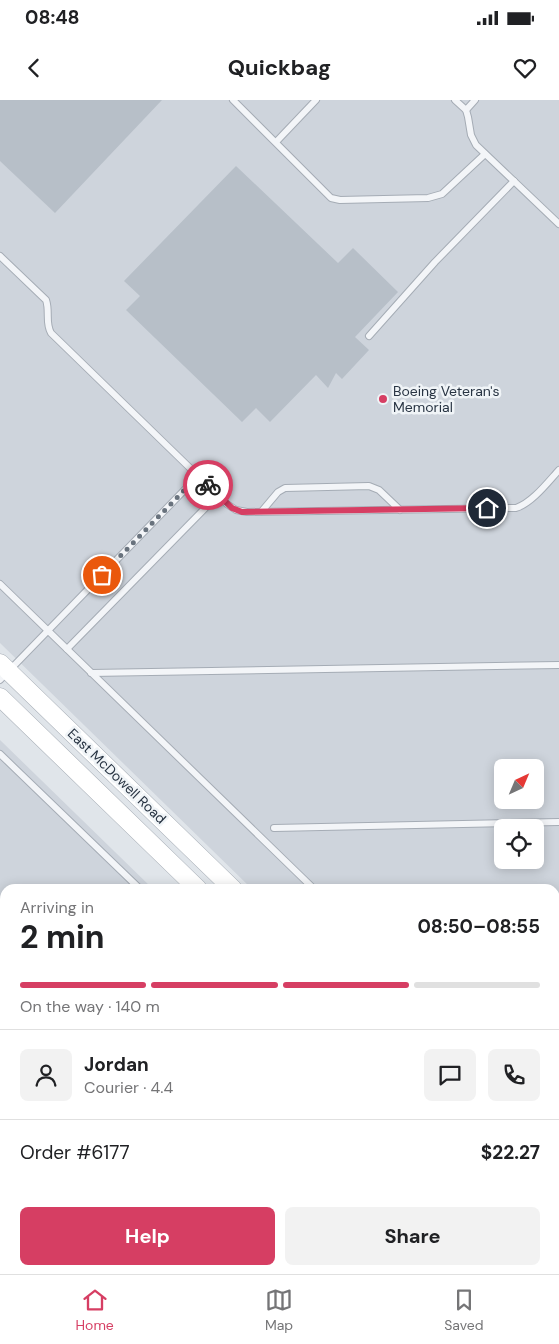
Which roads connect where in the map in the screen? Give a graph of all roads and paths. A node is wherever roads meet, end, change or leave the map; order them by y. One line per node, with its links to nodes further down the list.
1 (233, 100): 6 (lane)
2 (316, 100): 6 (lane)
3 (455, 100): 5 (lane)
4 (475, 100): 5 (lane)
5 (466, 110): 7 (lane)
6 (276, 142): 7 (lane)
7 (485, 154): 8 (lane)
8 (514, 181): 9 (lane); 11 (lane)
9 (559, 224)
10 (0, 256): 13 (lane)
11 (369, 336)
12 (559, 470): 15 (lane)
13 (198, 476): 14 (lane); 18 (lane)
14 (218, 495): 16 (lane); 19 (lane)
15 (400, 510): 16 (lane); 16 (lane)
16 (262, 512)
17 (0, 584): 18 (lane)
18 (48, 631): 19 (lane); 21 (lane)
19 (67, 649): 22 (lane)
20 (559, 665): 22 (lane)
21 (3, 672): 29 (main road, East McDowell Road)
22 (91, 673): 30 (lane)
23 (0, 697): 28 (main road, East McDowell Road)
24 (0, 754): 27 (lane)
25 (559, 822): 26 (lane)
26 (274, 828)
27 (135, 884)
28 (193, 884)
29 (229, 884)
30 (309, 884)

